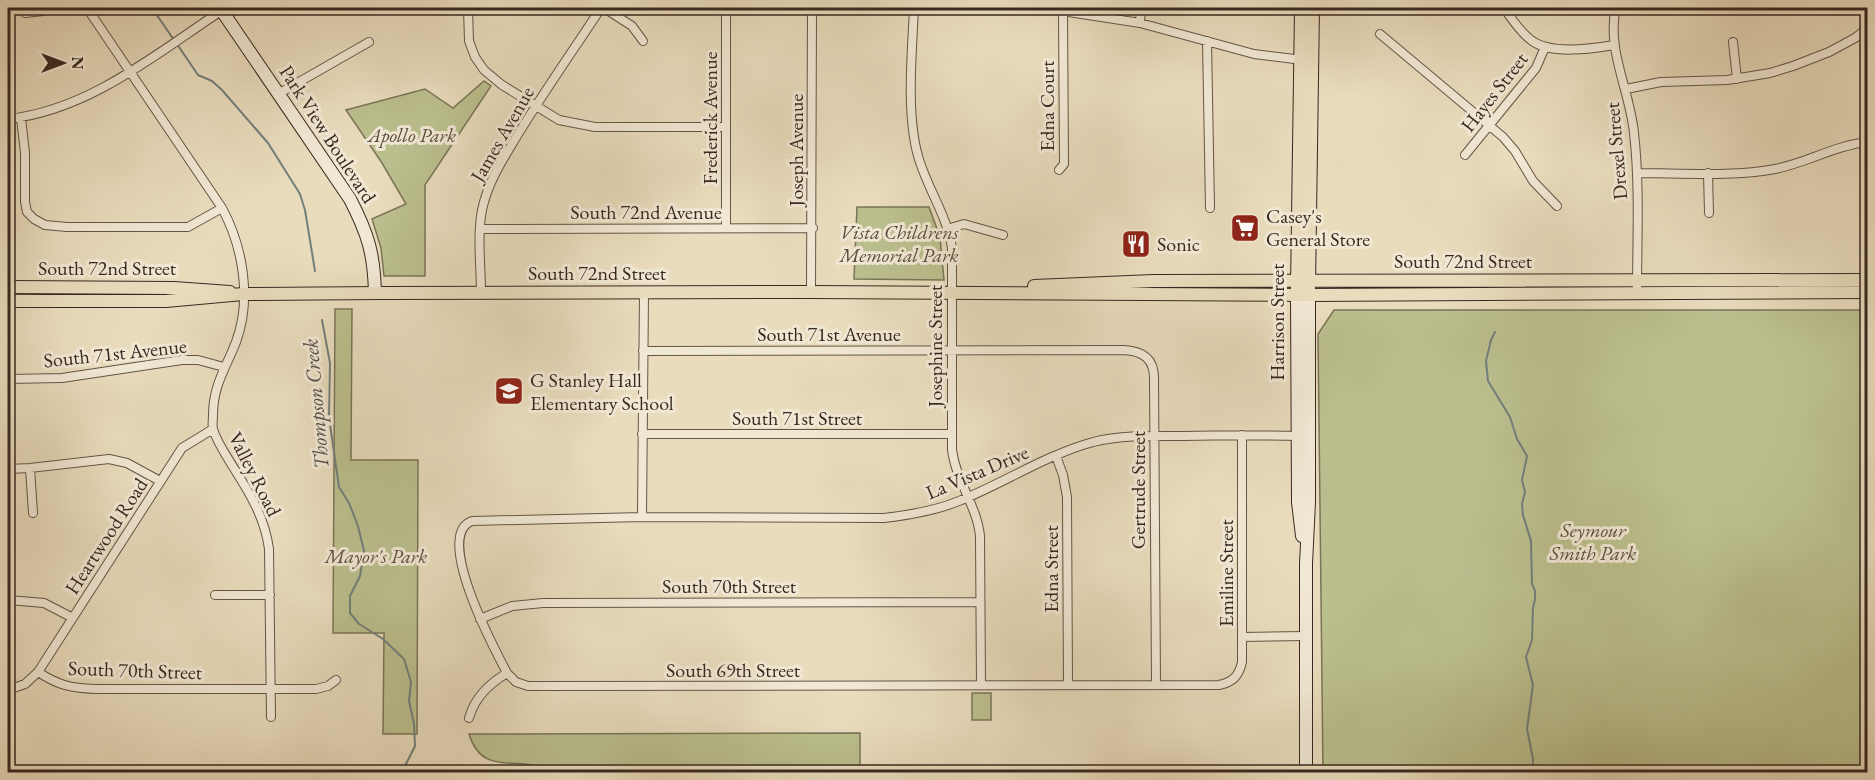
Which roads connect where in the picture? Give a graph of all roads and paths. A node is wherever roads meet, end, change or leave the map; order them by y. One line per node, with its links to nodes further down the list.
1 (48, 8): 16 (street)
2 (87, 8): 27 (street, Valley Road)
3 (223, 8): 27 (street); 30 (main road, Park View Boulevard)
4 (468, 8): 31 (street)
5 (602, 8): 20 (street); 31 (street, James Avenue)
6 (726, 8): 35 (street, Frederick Avenue)
7 (812, 8): 46 (street, Joseph Avenue)
8 (914, 8): 48 (street, Josephine Street)
9 (1043, 8): 15 (street)
10 (1142, 8): 17 (street)
11 (1301, 8): 26 (main road, Harrison Street)
12 (1313, 8): 26 (main road, Harrison Street)
13 (1504, 8): 25 (street)
14 (1616, 8): 24 (street, Drexel Street)
15 (1064, 11): 17 (street); 38 (street, Edna Court)
16 (25, 14)
17 (1140, 23): 21 (street)
18 (1868, 28): 28 (street)
19 (1380, 34): 34 (street)
20 (643, 41)
21 (1207, 41): 26 (street); 43 (street)
22 (369, 42): 30 (street)
23 (1733, 42): 28 (street)
24 (1614, 45): 25 (street); 29 (street, Drexel Street)
25 (1545, 47): 34 (street, Hayes Street)
26 (1306, 61): 52 (main road, Harrison Street)
27 (130, 72): 32 (street); 42 (street, Valley Road)
28 (1737, 79): 29 (street)
29 (1626, 89): 39 (street, Drexel Street)
30 (278, 94): 58 (main road, Park View Boulevard)
31 (536, 106): 35 (street); 47 (street, James Avenue)
32 (21, 118): 33 (street); 42 (street)
33 (8, 119)
34 (1490, 125): 37 (street, Hayes Street); 41 (street)
35 (726, 127): 45 (street, Frederick Avenue)
36 (1868, 142): 40 (street)
37 (1465, 155)
38 (1059, 170)
39 (1637, 173): 40 (street); 50 (street, Drexel Street)
40 (1708, 173): 44 (street)
41 (1557, 206)
42 (222, 208): 61 (street, Valley Road)
43 (1210, 208)
44 (1709, 213)
45 (726, 228): 46 (street, South 72nd Avenue); 47 (street, South 72nd Avenue)
46 (813, 228): 55 (street, Joseph Avenue)
47 (480, 229): 59 (street, James Avenue)
48 (947, 229): 49 (street); 56 (street, Josephine Street)
49 (1003, 235)
50 (1637, 280): 51 (main road, South 72nd Street); 52 (main road, South 72nd Street); 60 (street, Drexel Street)
51 (1868, 280)
52 (1303, 282): 56 (main road, South 72nd Street); 62 (main road, Harrison Street)
53 (8, 287): 61 (main road, South 72nd Street)
54 (644, 292): 55 (main road, South 72nd Street); 59 (main road, South 72nd Street); 64 (street)
55 (811, 292): 56 (main road, South 72nd Street)
56 (952, 292): 62 (main road, South 72nd Street); 65 (street, Josephine Street)
57 (1868, 292): 60 (main road, South 72nd Street)
58 (375, 293): 59 (main road, South 72nd Street); 61 (main road, South 72nd Street)
59 (481, 293)
60 (1637, 293): 62 (main road, South 72nd Street)
61 (243, 294): 63 (main road, South 72nd Street); 67 (street, Valley Road)
62 (1303, 295): 74 (main road, Harrison Street)
63 (8, 301)
64 (643, 351): 65 (street, South 71st Avenue); 70 (street)
65 (951, 351): 66 (street, South 71st Avenue); 71 (street, Josephine Street)
66 (1088, 351): 73 (street, Gertrude Street)
67 (224, 367): 68 (street, South 71st Avenue); 69 (street, Valley Road)
68 (8, 379)
69 (213, 429): 78 (street, Heartwood Road); 83 (street, Valley Road)
70 (642, 434): 71 (street, South 71st Street); 81 (street)
71 (951, 434): 79 (street, Josephine Street)
72 (1242, 435): 73 (street, La Vista Drive); 74 (street, La Vista Drive); 89 (street, Emiline Street)
73 (1155, 436): 75 (street, La Vista Drive); 95 (street, Gertrude Street)
74 (1303, 436): 88 (main road, Harrison Street)
75 (1056, 456): 79 (street, La Vista Drive); 94 (street, Edna Street)
76 (8, 468): 77 (street)
77 (30, 468): 78 (street); 80 (street)
78 (160, 481): 86 (street, Heartwood Road)
79 (968, 497): 81 (street, La Vista Drive); 85 (street, Josephine Street)
80 (33, 513)
81 (642, 518): 87 (street, La Vista Drive)
82 (215, 595): 83 (street)
83 (270, 595): 97 (street, Valley Road)
84 (8, 600): 86 (street)
85 (980, 602): 87 (street, South 70th Street); 93 (street, Josephine Street)
86 (73, 618): 90 (street, Heartwood Road)
87 (480, 619): 91 (street)
88 (1307, 636): 89 (street); 101 (main road, Harrison Street)
89 (1242, 637): 96 (street, Emiline Street)
90 (38, 672): 97 (street, South 70th Street); 98 (street)
91 (507, 673): 93 (street, South 69th Street); 100 (street)
92 (336, 680): 97 (street, South 70th Street)
93 (981, 685): 94 (street, South 69th Street)
94 (1068, 685): 95 (street, South 69th Street)
95 (1156, 685): 96 (street, South 69th Street)
96 (1206, 686)
97 (270, 689): 99 (street, Valley Road)
98 (8, 690)
99 (271, 717)
100 (469, 718)
101 (1306, 772)

